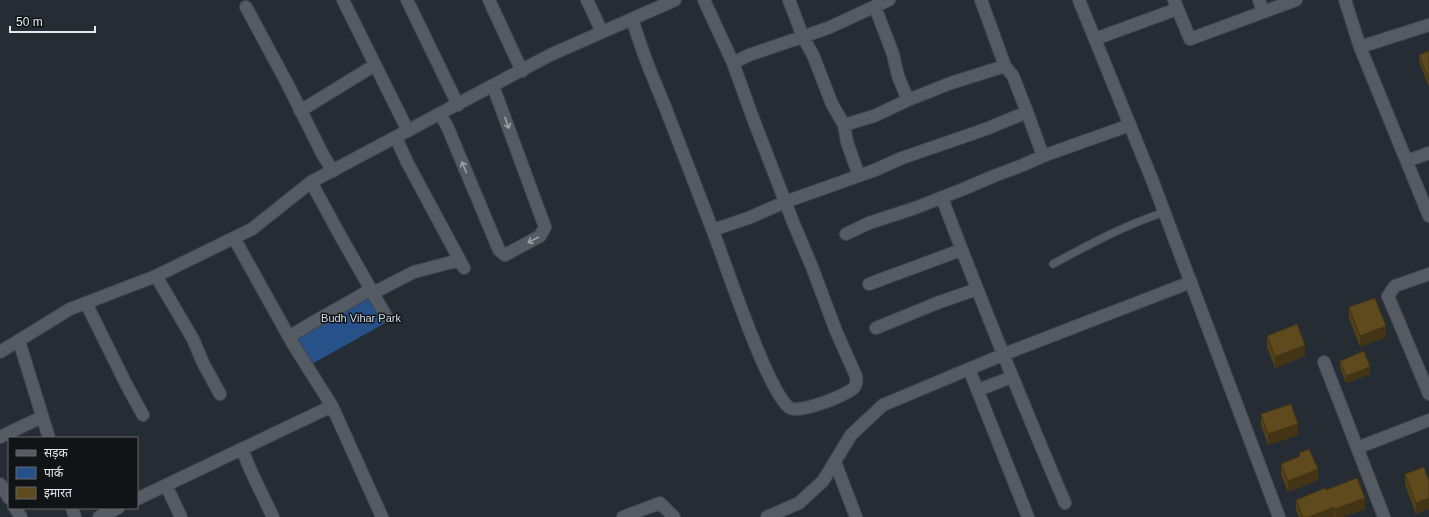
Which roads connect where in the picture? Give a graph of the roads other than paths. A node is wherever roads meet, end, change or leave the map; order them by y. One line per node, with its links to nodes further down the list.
1 (343, 0): 25 (street)
2 (407, 0): 30 (street)
3 (489, 0): 27 (street)
4 (586, 0): 20 (street)
5 (676, 0): 18 (street)
6 (704, 0): 24 (street)
7 (789, 0): 21 (street)
8 (889, 0): 16 (street)
9 (980, 0): 26 (street)
10 (1079, 0): 22 (street)
11 (1259, 0): 17 (street)
12 (1296, 0): 17 (street)
13 (1344, 0): 23 (street)
14 (1175, 4): 17 (street); 22 (street)
15 (246, 7): 31 (street)
16 (875, 7): 21 (street); 29 (street)
17 (1263, 12)
18 (632, 19): 20 (street); 48 (street)
19 (1429, 25): 23 (street)
20 (602, 32): 27 (street)
21 (803, 36): 24 (street); 34 (street)
22 (1095, 39): 35 (street)
23 (1360, 47): 40 (street)
24 (733, 63): 45 (street)
25 (375, 65): 31 (street); 36 (street)
26 (1005, 66): 29 (street); 32 (street)
27 (522, 71): 28 (street)
28 (493, 86): 30 (street); 33 (street, one-way to 33)
29 (908, 100): 34 (street)
30 (458, 105): 33 (street)
31 (300, 111): 41 (street)
32 (1026, 112): 39 (street); 42 (street)
33 (440, 114): 36 (street)
34 (844, 125): 42 (street)
35 (1130, 125): 39 (street); 46 (street)
36 (408, 132): 37 (street)
37 (396, 138): 41 (street); 58 (street)
38 (1429, 153): 40 (street)
39 (1042, 156): 44 (street)
40 (1407, 161): 47 (street)
41 (333, 171): 43 (street)
42 (859, 176): 45 (street)
43 (311, 182): 50 (street); 58 (street)
44 (942, 198): 49 (street); 51 (street)
45 (785, 202): 48 (street); 48 (street)
46 (1165, 212): 52 (lane); 55 (street)
47 (1429, 216)
48 (713, 230)
49 (846, 234)
50 (234, 238): 54 (street); 62 (street)
51 (961, 250): 56 (street); 57 (street)
52 (1053, 264)
53 (1429, 274): 71 (street)
54 (156, 276): 59 (street); 70 (street)
55 (1191, 282): 65 (street); 96 (street)
56 (869, 284)
57 (977, 288): 61 (street); 65 (street)
58 (372, 291): 60 (street); 62 (street)
59 (86, 303): 63 (street); 73 (street)
60 (386, 316)
61 (876, 328)
62 (289, 337): 72 (street)
63 (19, 340): 64 (street); 74 (street)
64 (0, 352)
65 (1003, 355): 67 (street); 68 (street)
66 (1324, 362): 78 (street)
67 (969, 369): 69 (street); 80 (street)
68 (1012, 377): 69 (street); 85 (street)
69 (978, 390): 95 (street)
70 (220, 394)
71 (1429, 394)
72 (332, 406): 79 (street); 90 (street)
73 (143, 415)
74 (42, 416): 76 (street); 77 (street)
75 (1429, 420): 78 (street)
76 (0, 437)
77 (50, 437)
78 (1357, 448): 97 (street)
79 (242, 449): 82 (street); 89 (street)
80 (835, 462): 93 (street); 94 (street)
81 (0, 484): 83 (street)
82 (166, 485): 84 (street); 88 (street)
83 (8, 496)
84 (138, 499)
85 (1065, 503)
86 (116, 509): 87 (street)
87 (99, 517)
88 (181, 517)
89 (273, 517)
90 (382, 517)
91 (624, 517): 92 (street)
92 (674, 517)
93 (767, 517)
94 (856, 517)
95 (1028, 517)
96 (1279, 517)
97 (1384, 517)

